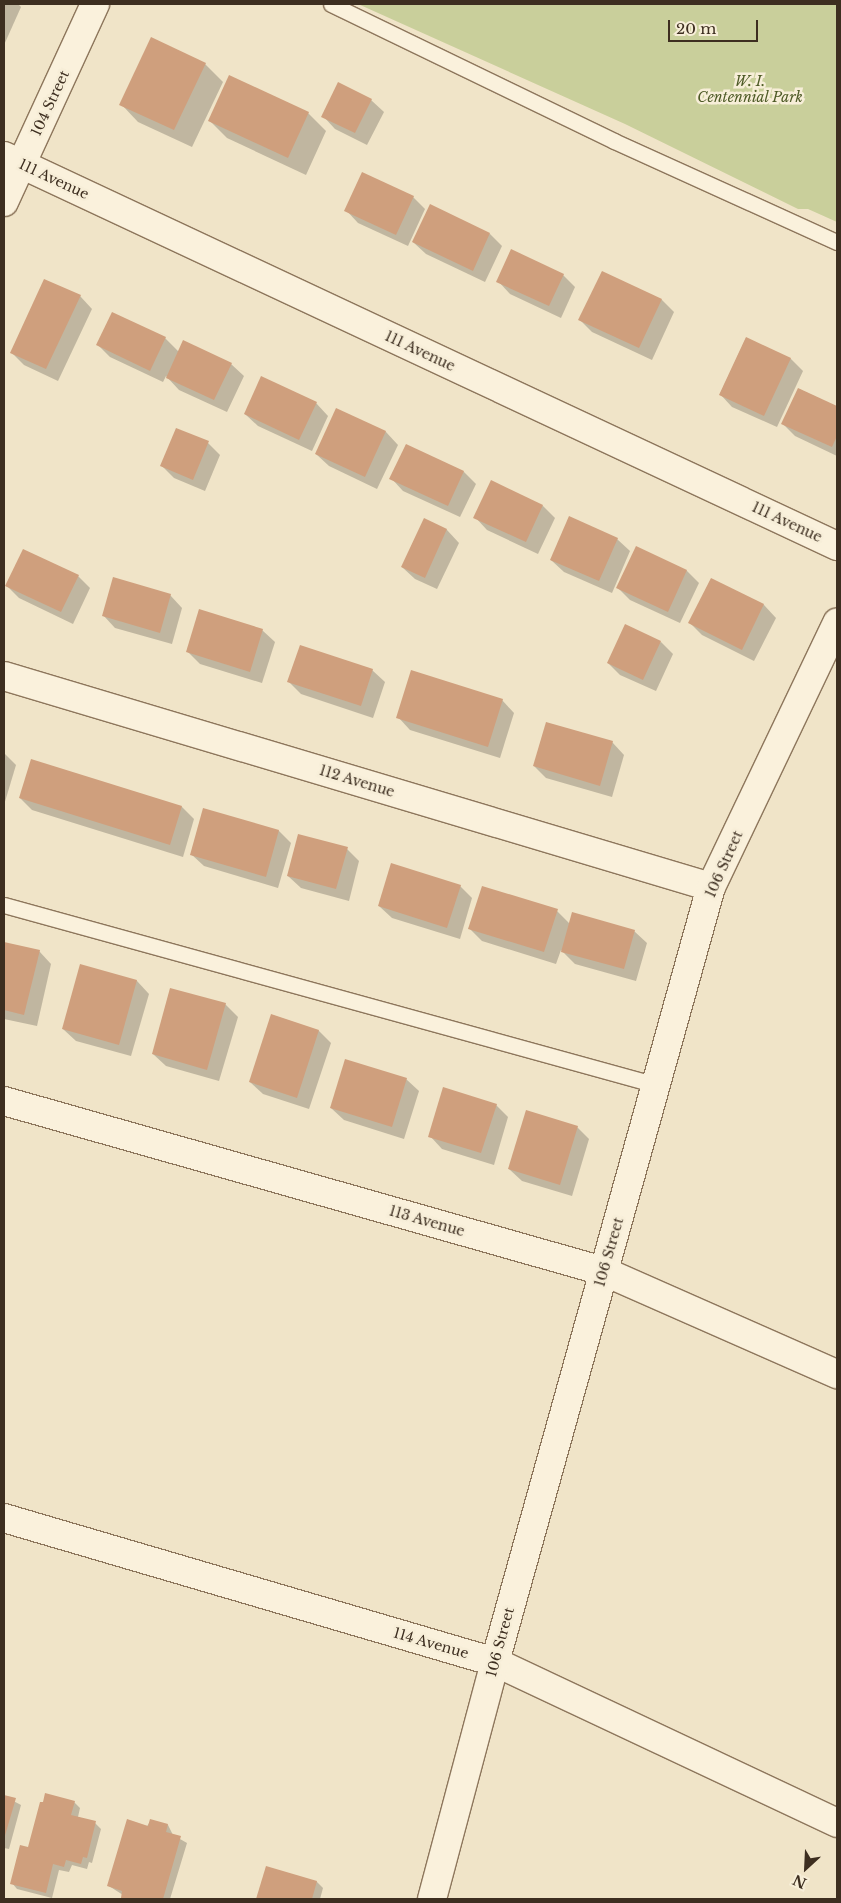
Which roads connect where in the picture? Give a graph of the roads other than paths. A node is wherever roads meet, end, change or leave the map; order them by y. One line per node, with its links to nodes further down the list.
1 (96, 4): 3 (street, 104 Street)
2 (331, 4): 5 (lane)
3 (13, 160): 4 (street, 104 Street); 6 (street, 111 Avenue)
4 (4, 202)
5 (837, 242)
6 (837, 546)
7 (837, 623): 9 (street, 106 Street)
8 (4, 676): 9 (street, 112 Avenue)
9 (711, 887): 11 (street, 106 Street)
10 (4, 905): 11 (lane)
11 (656, 1085): 13 (street, 106 Street)
12 (4, 1101): 13 (street, 113 Avenue)
13 (603, 1271): 14 (street, 113 Avenue); 16 (street, 106 Street)
14 (837, 1374)
15 (4, 1518): 16 (street, 114 Avenue)
16 (494, 1662): 17 (street, 114 Avenue); 18 (street, 106 Street)
17 (837, 1822)
18 (432, 1899)

